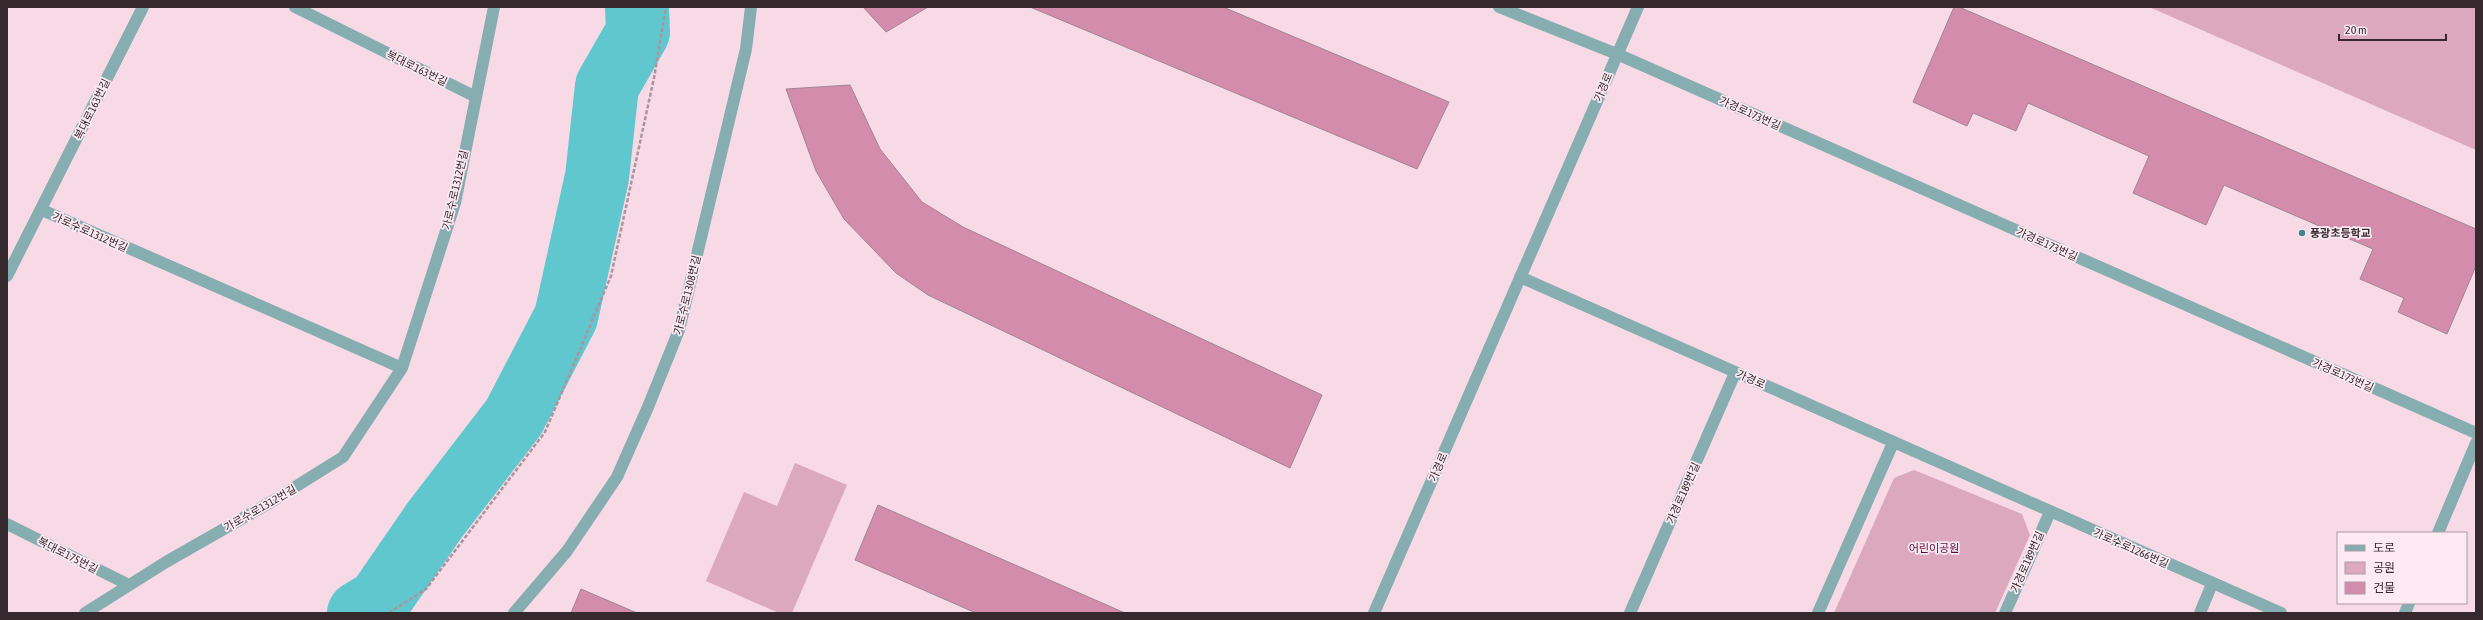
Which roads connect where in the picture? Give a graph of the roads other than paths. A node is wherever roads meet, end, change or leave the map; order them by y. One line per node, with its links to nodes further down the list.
1 (143, 7): 9 (street, 복대로163번길)
2 (295, 7): 8 (street, 복대로163번길)
3 (494, 7): 8 (street, 가로수로1312번길)
4 (751, 7): 24 (street, 가로수로1308번길)
5 (1499, 7): 7 (street, 가경로173번길)
6 (1638, 7): 7 (street, 가경로)
7 (1617, 54): 11 (street, 가경로); 14 (street, 가경로173번길)
8 (476, 97): 12 (street, 가로수로1312번길)
9 (42, 210): 10 (street); 12 (street, 가로수로1312번길)
10 (7, 276)
11 (1520, 278): 13 (street, 가경로); 25 (street, 가경로)
12 (402, 368): 22 (street, 가로수로1312번길)
13 (1735, 372): 15 (street, 가경로); 26 (street, 가경로189번길)
14 (2476, 433)
15 (1893, 443): 17 (street, 가경로); 27 (street)
16 (2476, 443): 20 (street)
17 (1981, 482): 18 (street, 가로수로1266번길)
18 (2050, 512): 21 (street, 가로수로1266번길); 28 (street, 가경로189번길)
19 (7, 524): 22 (street, 복대로175번길)
20 (2438, 532)
21 (2212, 584): 29 (street); 30 (street, 가로수로1266번길)
22 (129, 585): 23 (street, 가로수로1312번길)
23 (85, 613)
24 (514, 613)
25 (1374, 613)
26 (1630, 613)
27 (1818, 613)
28 (2005, 613)
29 (2200, 613)
30 (2281, 613)

